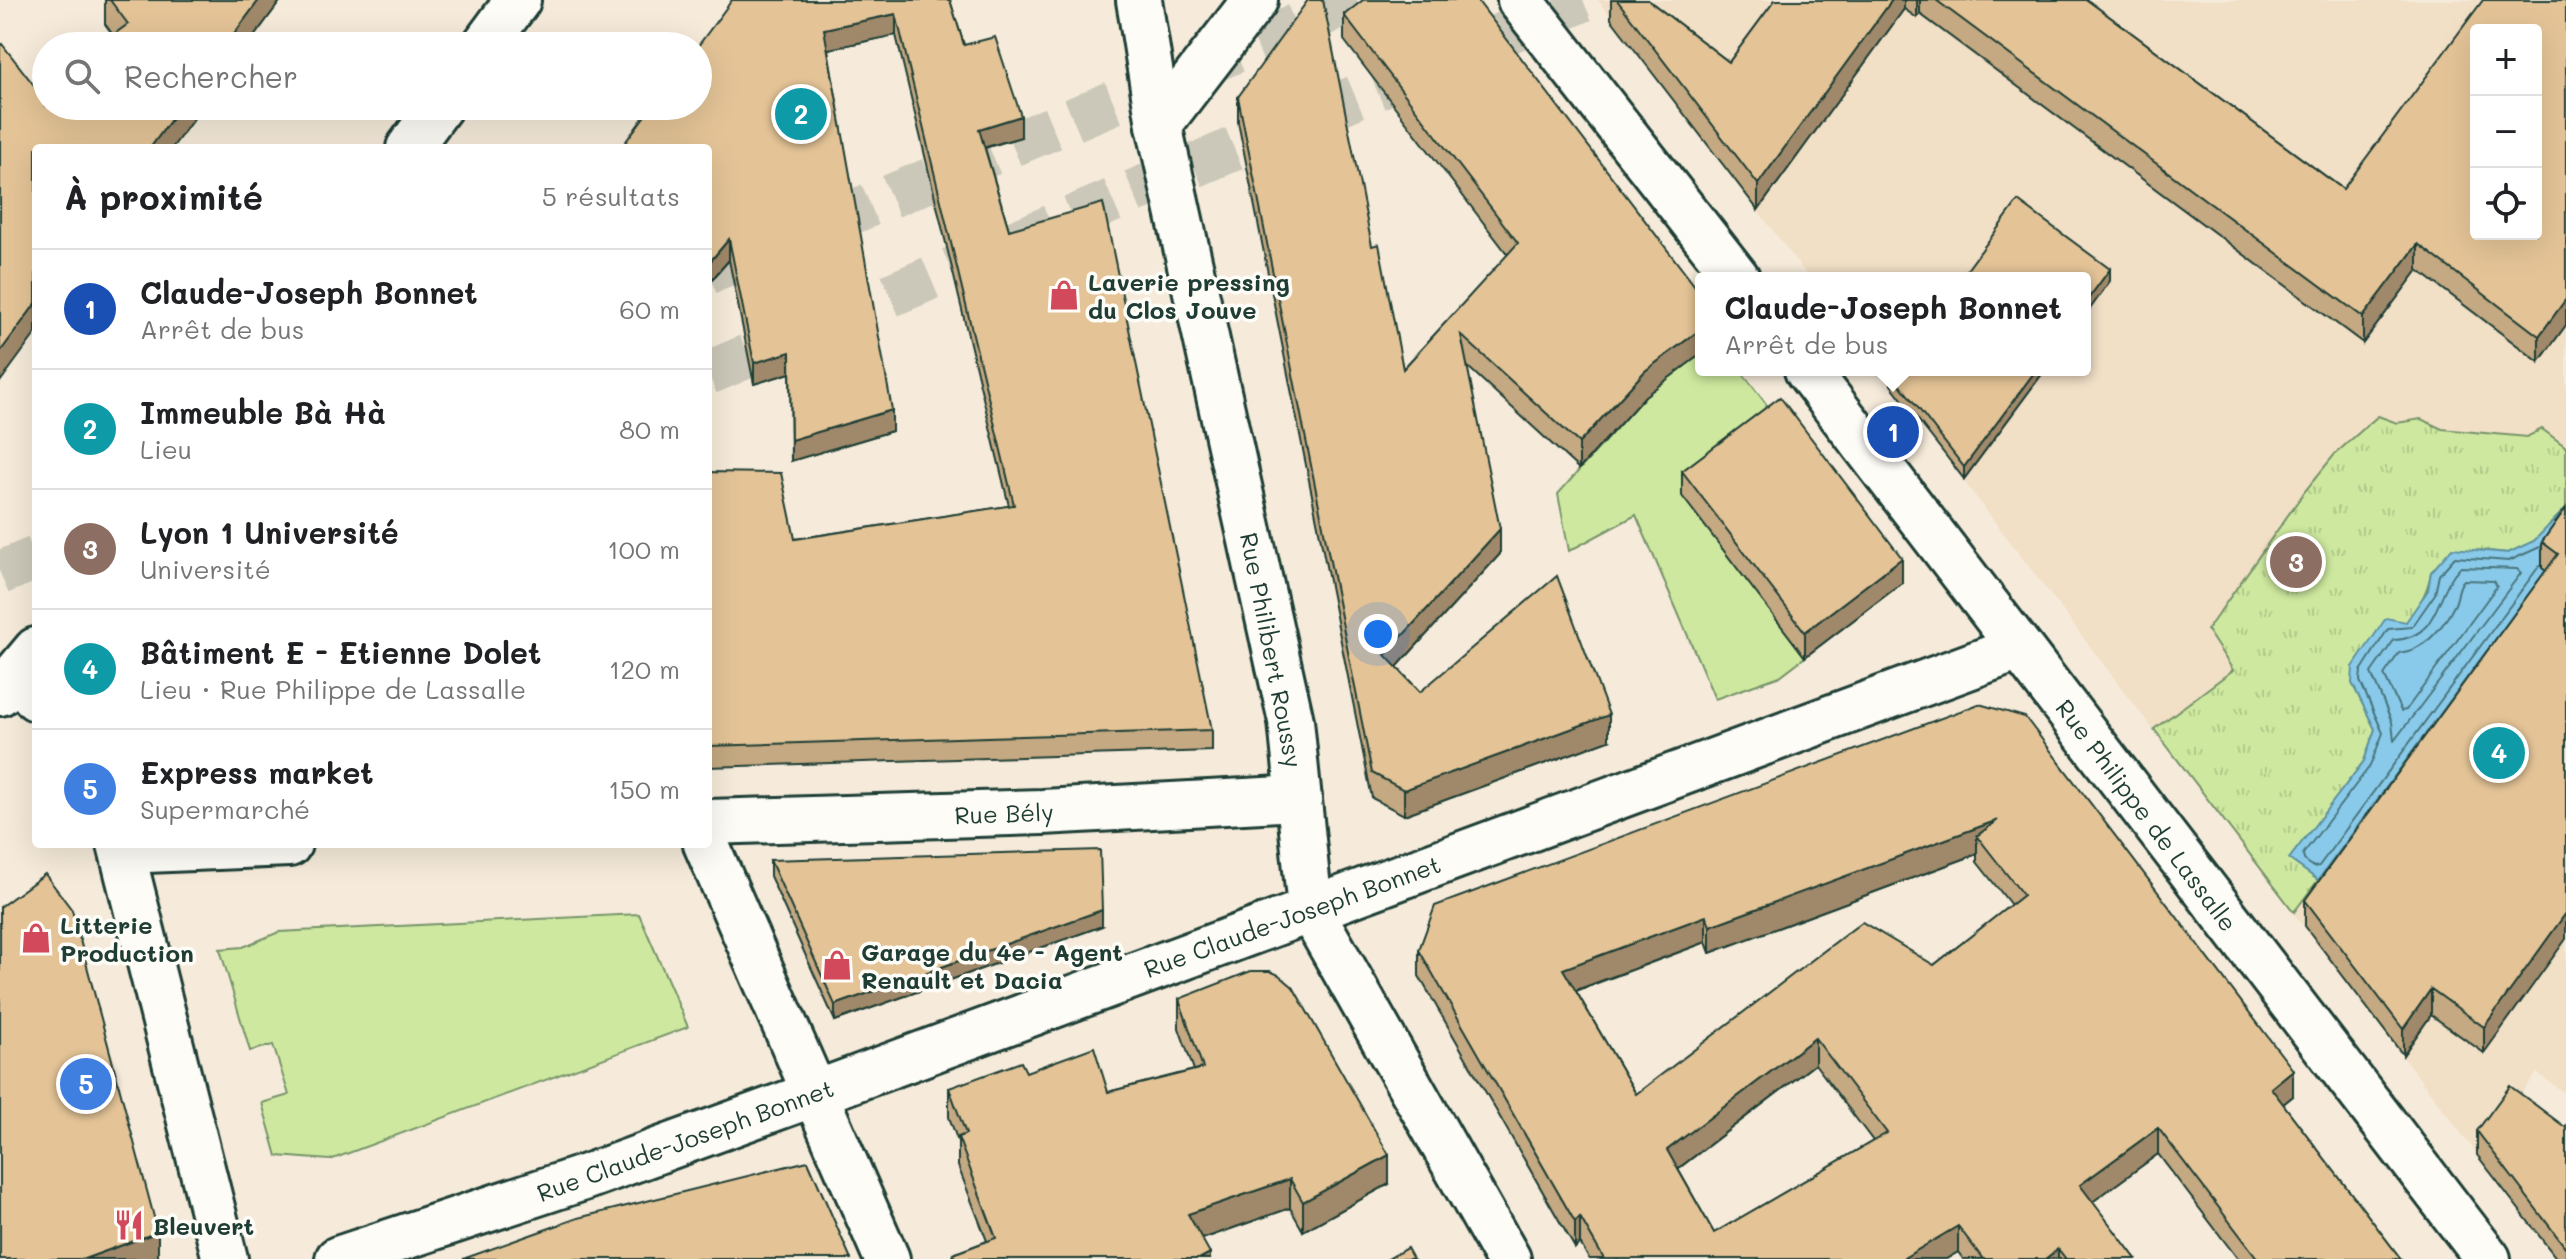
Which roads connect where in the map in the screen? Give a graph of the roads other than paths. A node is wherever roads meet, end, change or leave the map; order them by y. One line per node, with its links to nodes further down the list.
1 (518, 0): 5 (street)
2 (1139, 0): 7 (street, Rue Philibert Roussy)
3 (1255, 0): 7 (street)
4 (1520, 0): 9 (street)
5 (494, 32)
6 (430, 120): 8 (street)
7 (1159, 125): 12 (street, Rue Philibert Roussy)
8 (412, 144)
9 (1732, 272)
10 (1812, 376): 11 (street, Rue Philippe de Lassalle)
11 (2019, 648): 16 (street, Rue Claude-Joseph Bonnet); 22 (street, Rue Philippe de Lassalle)
12 (1299, 798): 13 (street, Rue Bély); 16 (street, Rue Philibert Roussy)
13 (712, 822)
14 (122, 848): 18 (street)
15 (708, 848): 17 (street)
16 (1310, 909): 17 (street, Rue Claude-Joseph Bonnet); 21 (street, Rue Philibert Roussy)
17 (814, 1094): 19 (street, Rue Claude-Joseph Bonnet); 20 (street)
18 (225, 1259)
19 (338, 1259)
20 (887, 1259)
21 (1508, 1259)
22 (2488, 1259)

